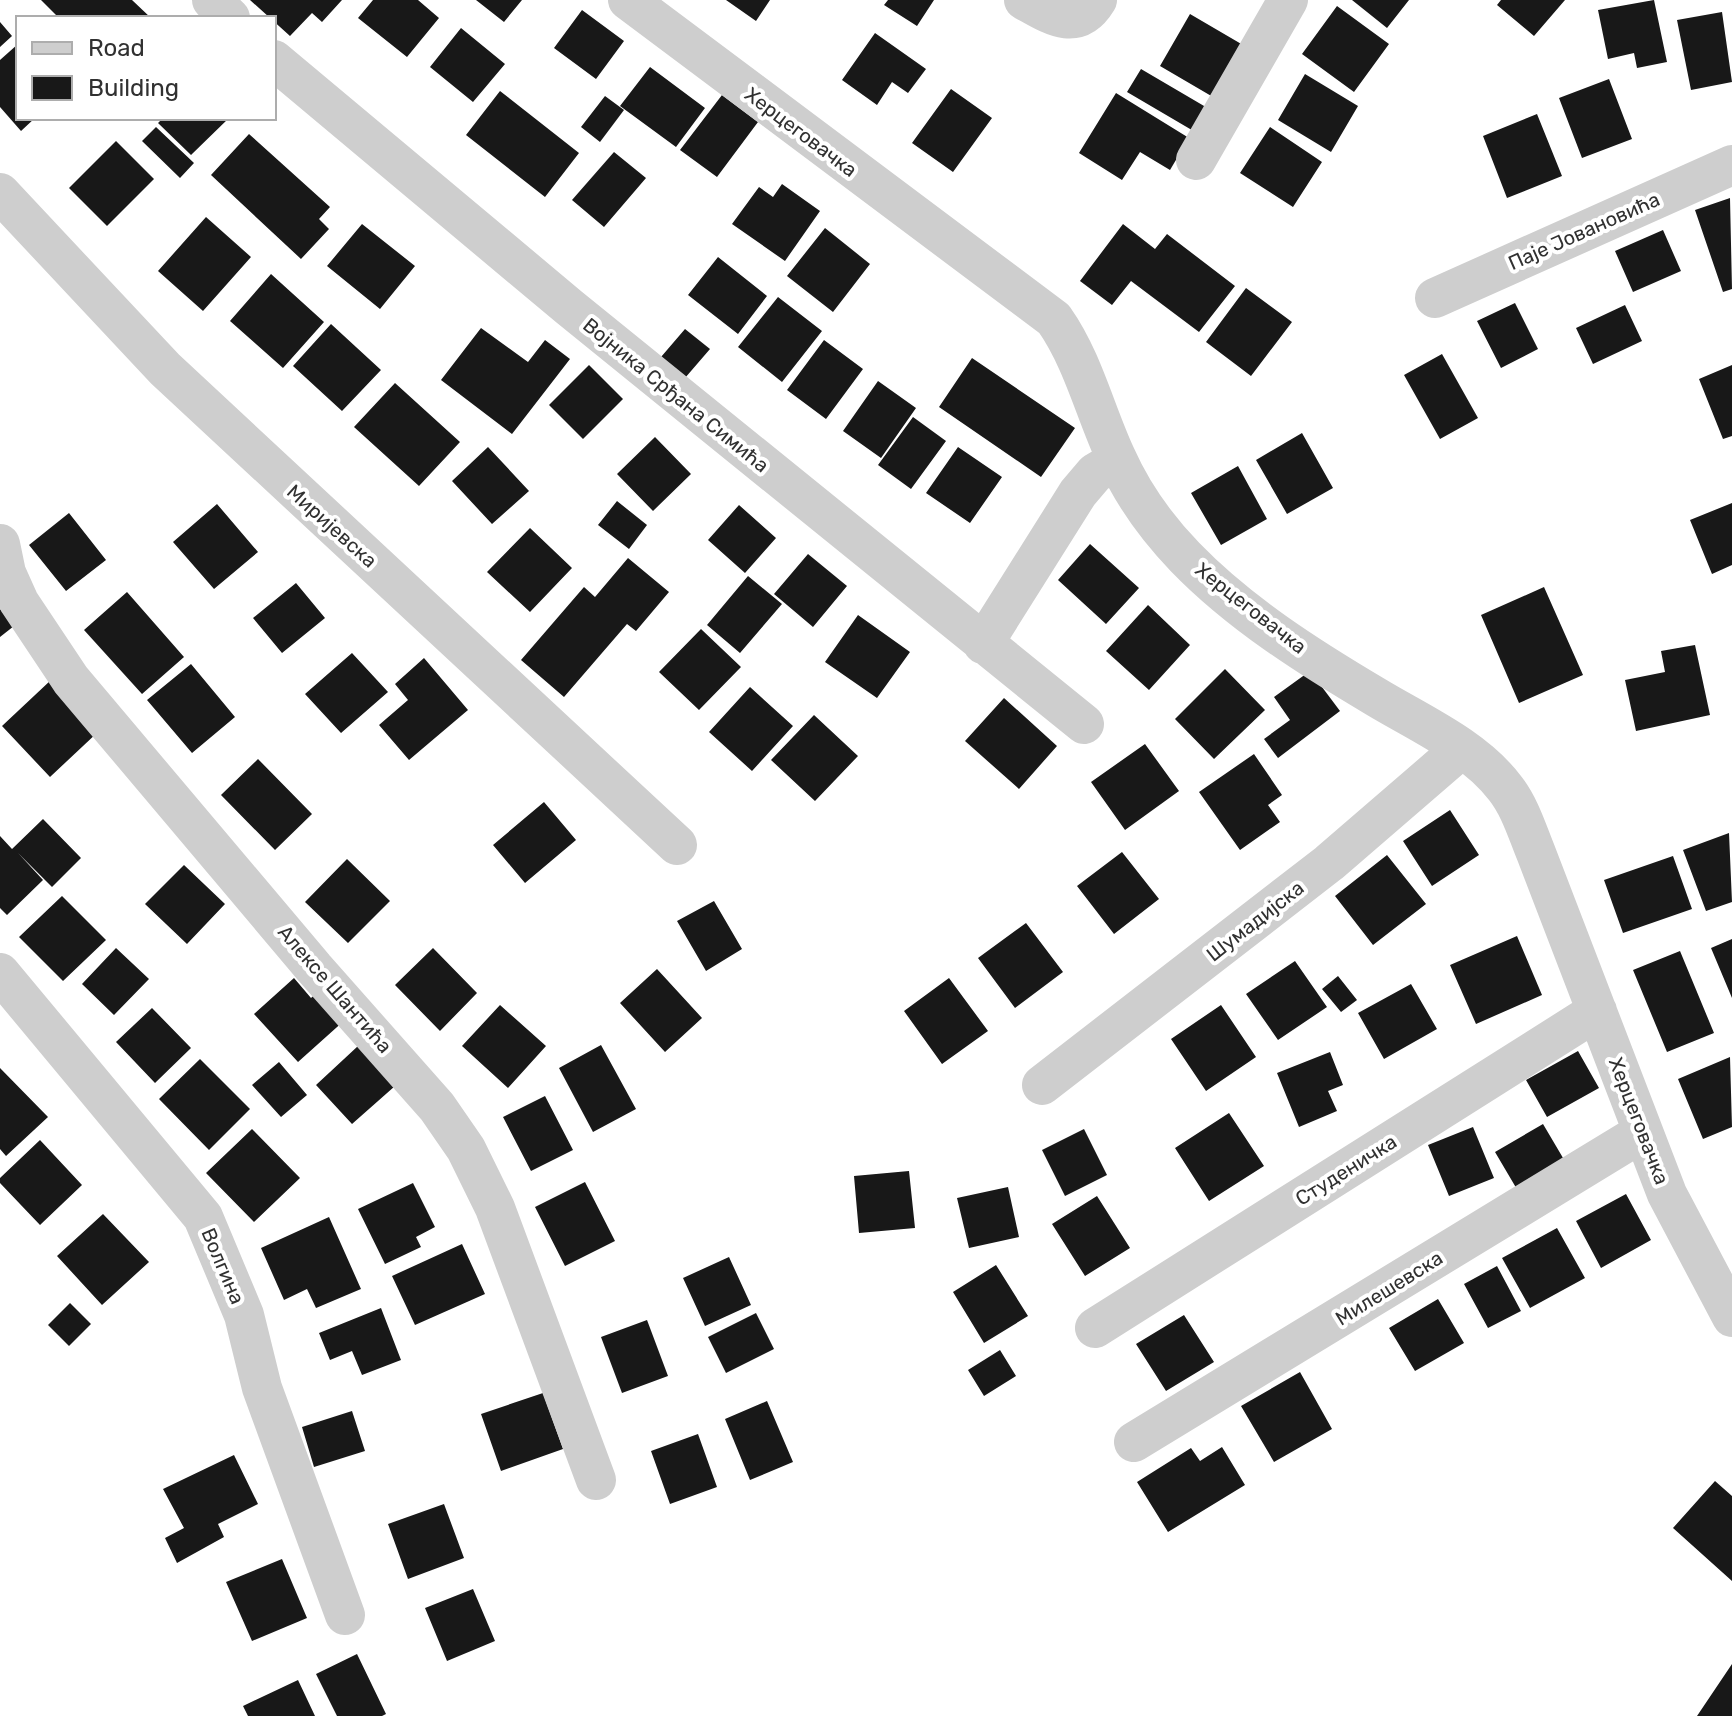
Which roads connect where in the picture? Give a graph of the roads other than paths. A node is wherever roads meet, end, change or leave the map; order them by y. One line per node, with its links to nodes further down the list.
1 (212, 0): 6 (street)
2 (628, 0): 12 (street, Херцеговачка)
3 (1024, 0): 4 (street)
4 (1097, 0)
5 (1288, 0): 8 (street)
6 (228, 16)
7 (276, 62): 14 (street, Војника Срђана Симића)
8 (1196, 160)
9 (1732, 165): 11 (street, Паје Јовановића)
10 (0, 193): 17 (street, Миријевска)
11 (1435, 298)
12 (1117, 460): 14 (street); 16 (street, Херцеговачка)
13 (0, 544): 25 (street, Алексе Шантића)
14 (983, 644): 15 (street, Војника Срђана Симића)
15 (1084, 724)
16 (1461, 749): 19 (street, Херцеговачка); 20 (street, Шумадијска)
17 (677, 845)
18 (0, 973): 26 (street, Волгина)
19 (1597, 1011): 21 (street, Херцеговачка); 23 (street, Студеничка)
20 (1042, 1085)
21 (1643, 1132): 22 (street, Херцеговачка); 24 (street, Милешевска)
22 (1732, 1317)
23 (1095, 1328)
24 (1134, 1442)
25 (596, 1480)
26 (345, 1615)

